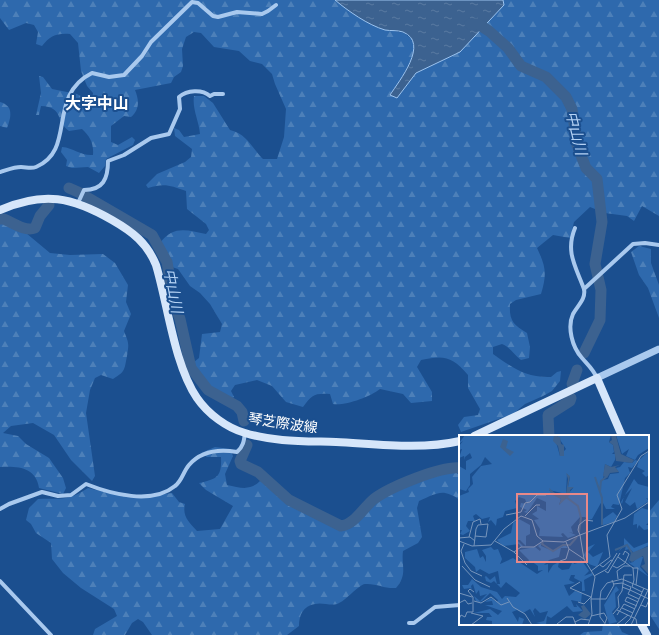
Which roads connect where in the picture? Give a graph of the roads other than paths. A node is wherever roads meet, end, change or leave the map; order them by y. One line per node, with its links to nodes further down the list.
1 (276, 5): 3 (street)
2 (224, 94): 4 (street)
3 (0, 172)
4 (78, 203): 5 (main road, 琴芝際波線); 11 (main road, 琴芝際波線)
5 (0, 210)
6 (575, 228): 8 (street)
7 (659, 245): 8 (street)
8 (584, 289): 10 (street)
9 (659, 349): 10 (street)
10 (597, 378): 12 (main road); 13 (main road)
11 (245, 433): 14 (main road, 琴芝際波線); 15 (street)
12 (476, 435)
13 (622, 435)
14 (459, 443)
15 (0, 510)
16 (0, 581): 20 (street)
17 (459, 605): 18 (street)
18 (409, 624)
19 (642, 625): 21 (main road)
20 (51, 635)
21 (647, 635)

